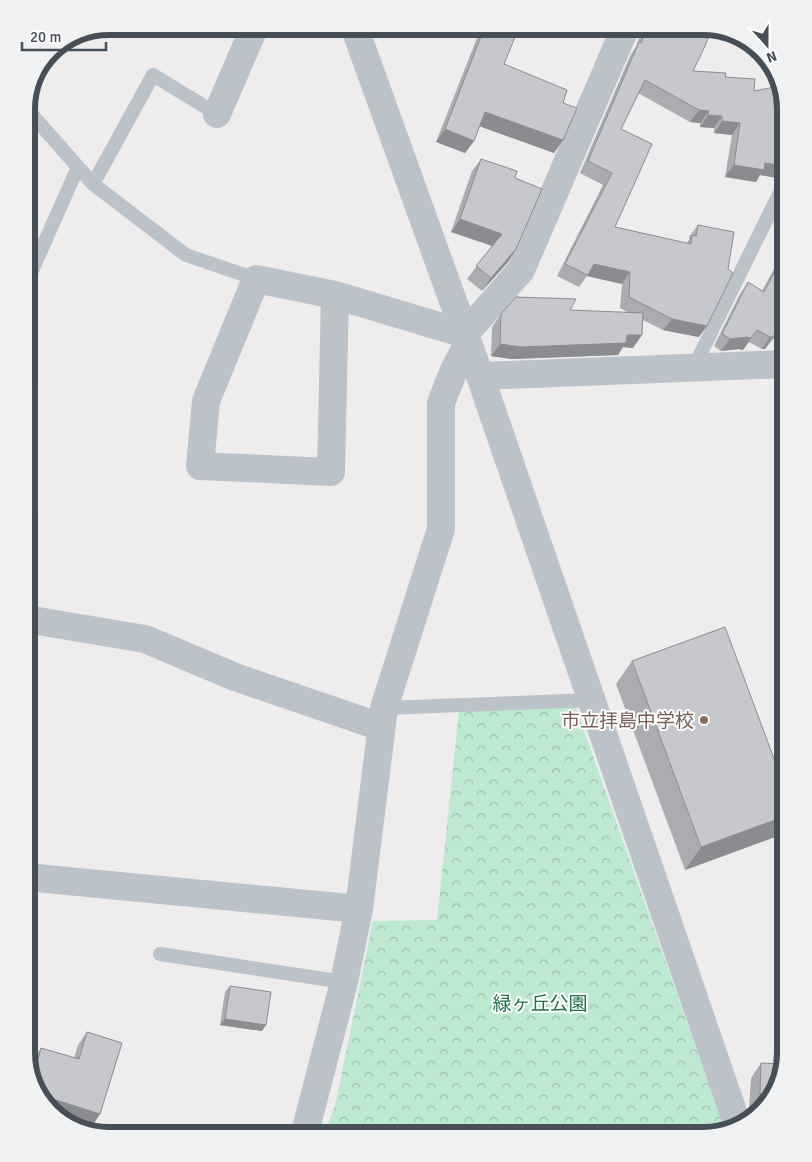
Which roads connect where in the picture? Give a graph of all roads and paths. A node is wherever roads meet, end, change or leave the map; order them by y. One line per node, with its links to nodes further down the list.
1 (251, 35): 4 (street)
2 (357, 35): 12 (street)
3 (622, 35): 12 (street)
4 (217, 114): 7 (lane)
5 (35, 118): 6 (lane)
6 (78, 167): 7 (lane); 9 (lane)
7 (93, 184): 10 (lane)
8 (777, 198): 14 (lane)
9 (35, 264)
10 (256, 279): 11 (street); 11 (street)
11 (335, 296): 12 (street)
12 (467, 339): 15 (street); 18 (street)
13 (777, 364): 14 (street)
14 (693, 369): 15 (street)
15 (480, 376): 17 (street)
16 (35, 621): 18 (street)
17 (591, 700): 18 (lane); 23 (street)
18 (383, 717): 20 (street)
19 (35, 878): 20 (street)
20 (358, 909): 22 (street)
21 (160, 954): 22 (lane)
22 (344, 982): 24 (street)
23 (736, 1119)
24 (306, 1127)

